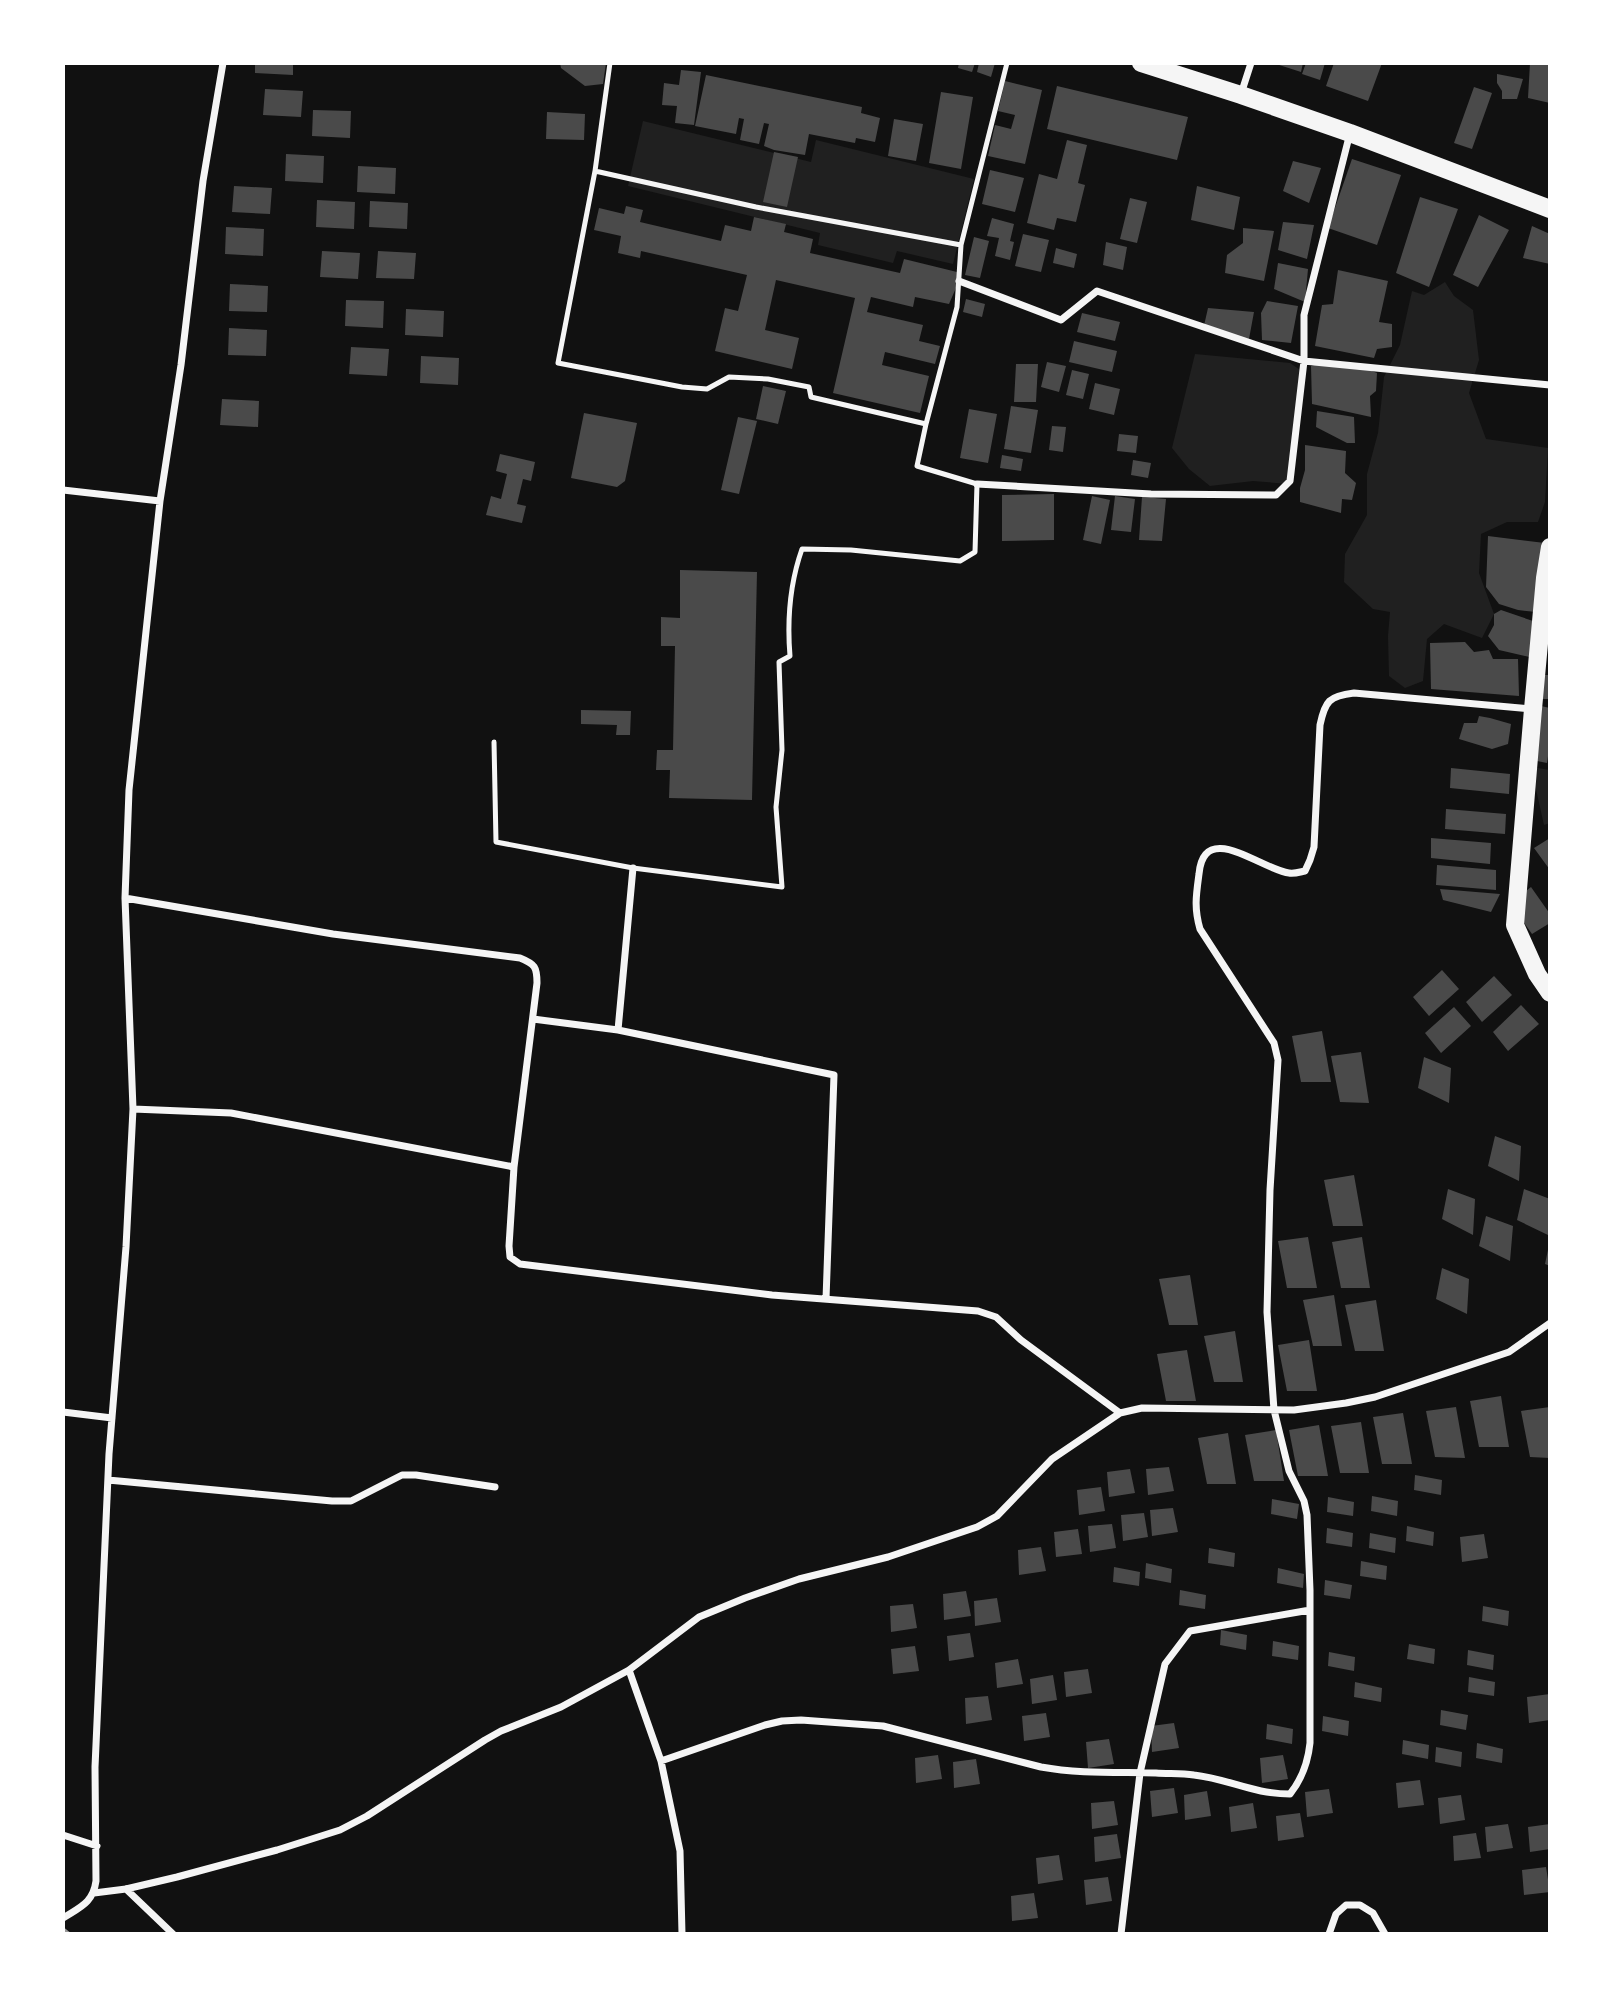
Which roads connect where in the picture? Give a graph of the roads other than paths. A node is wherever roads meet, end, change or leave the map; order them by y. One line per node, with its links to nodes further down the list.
1 (223, 63): 17 (street)
2 (610, 63): 8 (lane)
3 (1007, 63): 10 (lane)
4 (1141, 63): 6 (main road)
5 (1251, 63): 6 (street)
6 (1241, 95): 7 (main road)
7 (1350, 133): 9 (main road); 12 (street)
8 (595, 171): 10 (lane); 14 (lane)
9 (1550, 209)
10 (961, 245): 11 (lane)
11 (959, 281): 12 (street); 14 (lane)
12 (1304, 361): 13 (street); 15 (street)
13 (1550, 385)
14 (926, 424): 15 (lane)
15 (977, 484): 21 (lane)
16 (63, 491): 17 (street)
17 (160, 501): 22 (street)
18 (1550, 547): 19 (main road)
19 (1533, 709): 23 (main road); 30 (street)
20 (494, 742): 21 (lane)
21 (633, 868): 25 (street)
22 (125, 898): 24 (street); 26 (street)
23 (1550, 993)
24 (533, 1019): 25 (street); 27 (street)
25 (618, 1030): 28 (street)
26 (134, 1109): 27 (street); 33 (street)
27 (514, 1167): 28 (street)
28 (826, 1299): 32 (street)
29 (1550, 1323): 30 (street)
30 (1274, 1410): 32 (street); 36 (street)
31 (63, 1412): 33 (street)
32 (1120, 1413): 37 (street)
33 (112, 1418): 34 (street)
34 (108, 1480): 35 (street); 41 (street)
35 (495, 1487)
36 (1310, 1610): 39 (street); 39 (street)
37 (629, 1670): 38 (street); 42 (street)
38 (661, 1761): 39 (street); 46 (street)
39 (1140, 1773): 47 (street)
40 (63, 1835): 41 (street)
41 (97, 1846): 43 (street)
42 (126, 1889): 43 (street); 45 (street)
43 (94, 1893): 44 (street)
44 (63, 1918)
45 (173, 1934)
46 (682, 1934)
47 (1121, 1934)
48 (1329, 1934): 49 (street)
49 (1385, 1934)

